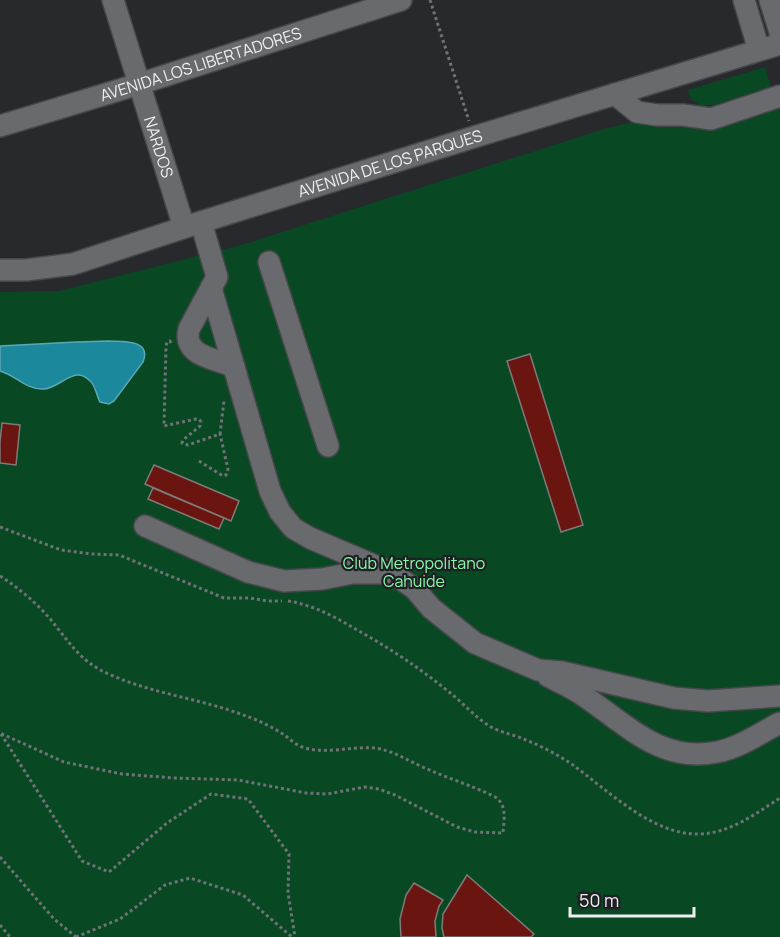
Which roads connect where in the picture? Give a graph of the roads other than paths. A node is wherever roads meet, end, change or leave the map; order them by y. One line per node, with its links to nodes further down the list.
1 (113, 0): 8 (street, NARDOS)
2 (401, 0): 8 (street, AVENIDA LOS LIBERTADORES)
3 (744, 0): 7 (street)
4 (770, 0): 5 (street)
5 (780, 32)
6 (780, 44): 7 (street, AVENIDA DE LOS PARQUES)
7 (759, 50): 9 (street, AVENIDA DE LOS PARQUES)
8 (139, 84): 11 (street, AVENIDA LOS LIBERTADORES); 12 (street, NARDOS)
9 (615, 93): 10 (street); 12 (street, AVENIDA DE LOS PARQUES)
10 (780, 96)
11 (0, 126)
12 (193, 225): 14 (street, AVENIDA DE LOS PARQUES); 15 (street, NARDOS)
13 (269, 262): 17 (street)
14 (0, 270)
15 (211, 288): 16 (street); 16 (street)
16 (234, 367): 19 (street)
17 (328, 446)
18 (145, 526): 19 (street)
19 (392, 573): 20 (street)
20 (538, 670): 21 (street); 22 (street)
21 (780, 696)
22 (780, 723)

